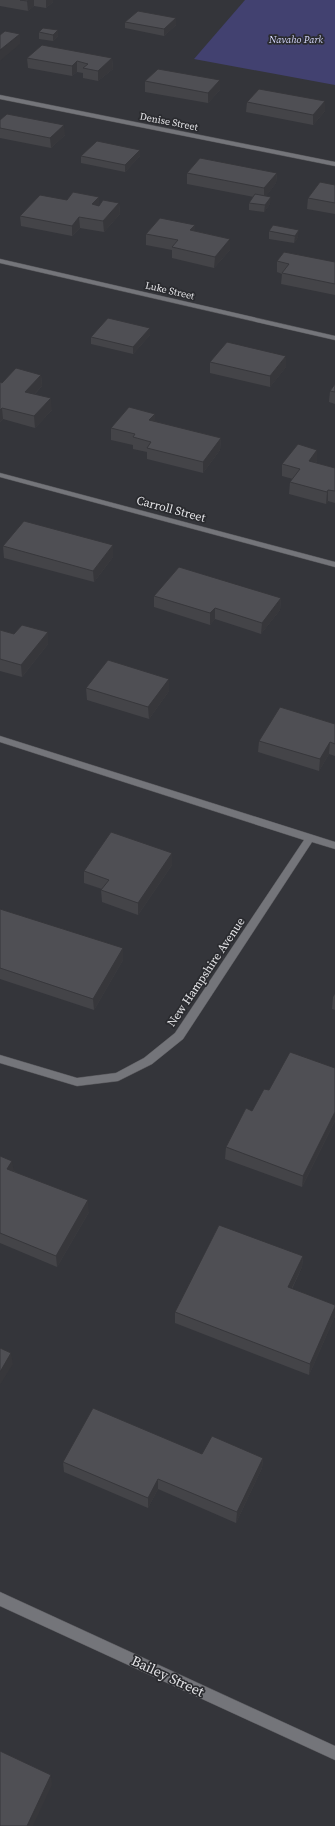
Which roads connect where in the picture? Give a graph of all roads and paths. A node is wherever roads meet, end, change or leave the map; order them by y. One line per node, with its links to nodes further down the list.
1 (0, 97): 2 (street, Denise Street)
2 (335, 164)
3 (0, 261): 4 (street, Luke Street)
4 (335, 338)
5 (0, 475): 6 (street, Carroll Street)
6 (335, 565)
7 (0, 739): 8 (street)
8 (310, 838): 9 (street); 10 (street, New Hampshire Avenue)
9 (335, 846)
10 (0, 1059)
11 (0, 1599): 12 (street, Bailey Street)
12 (335, 1753)

